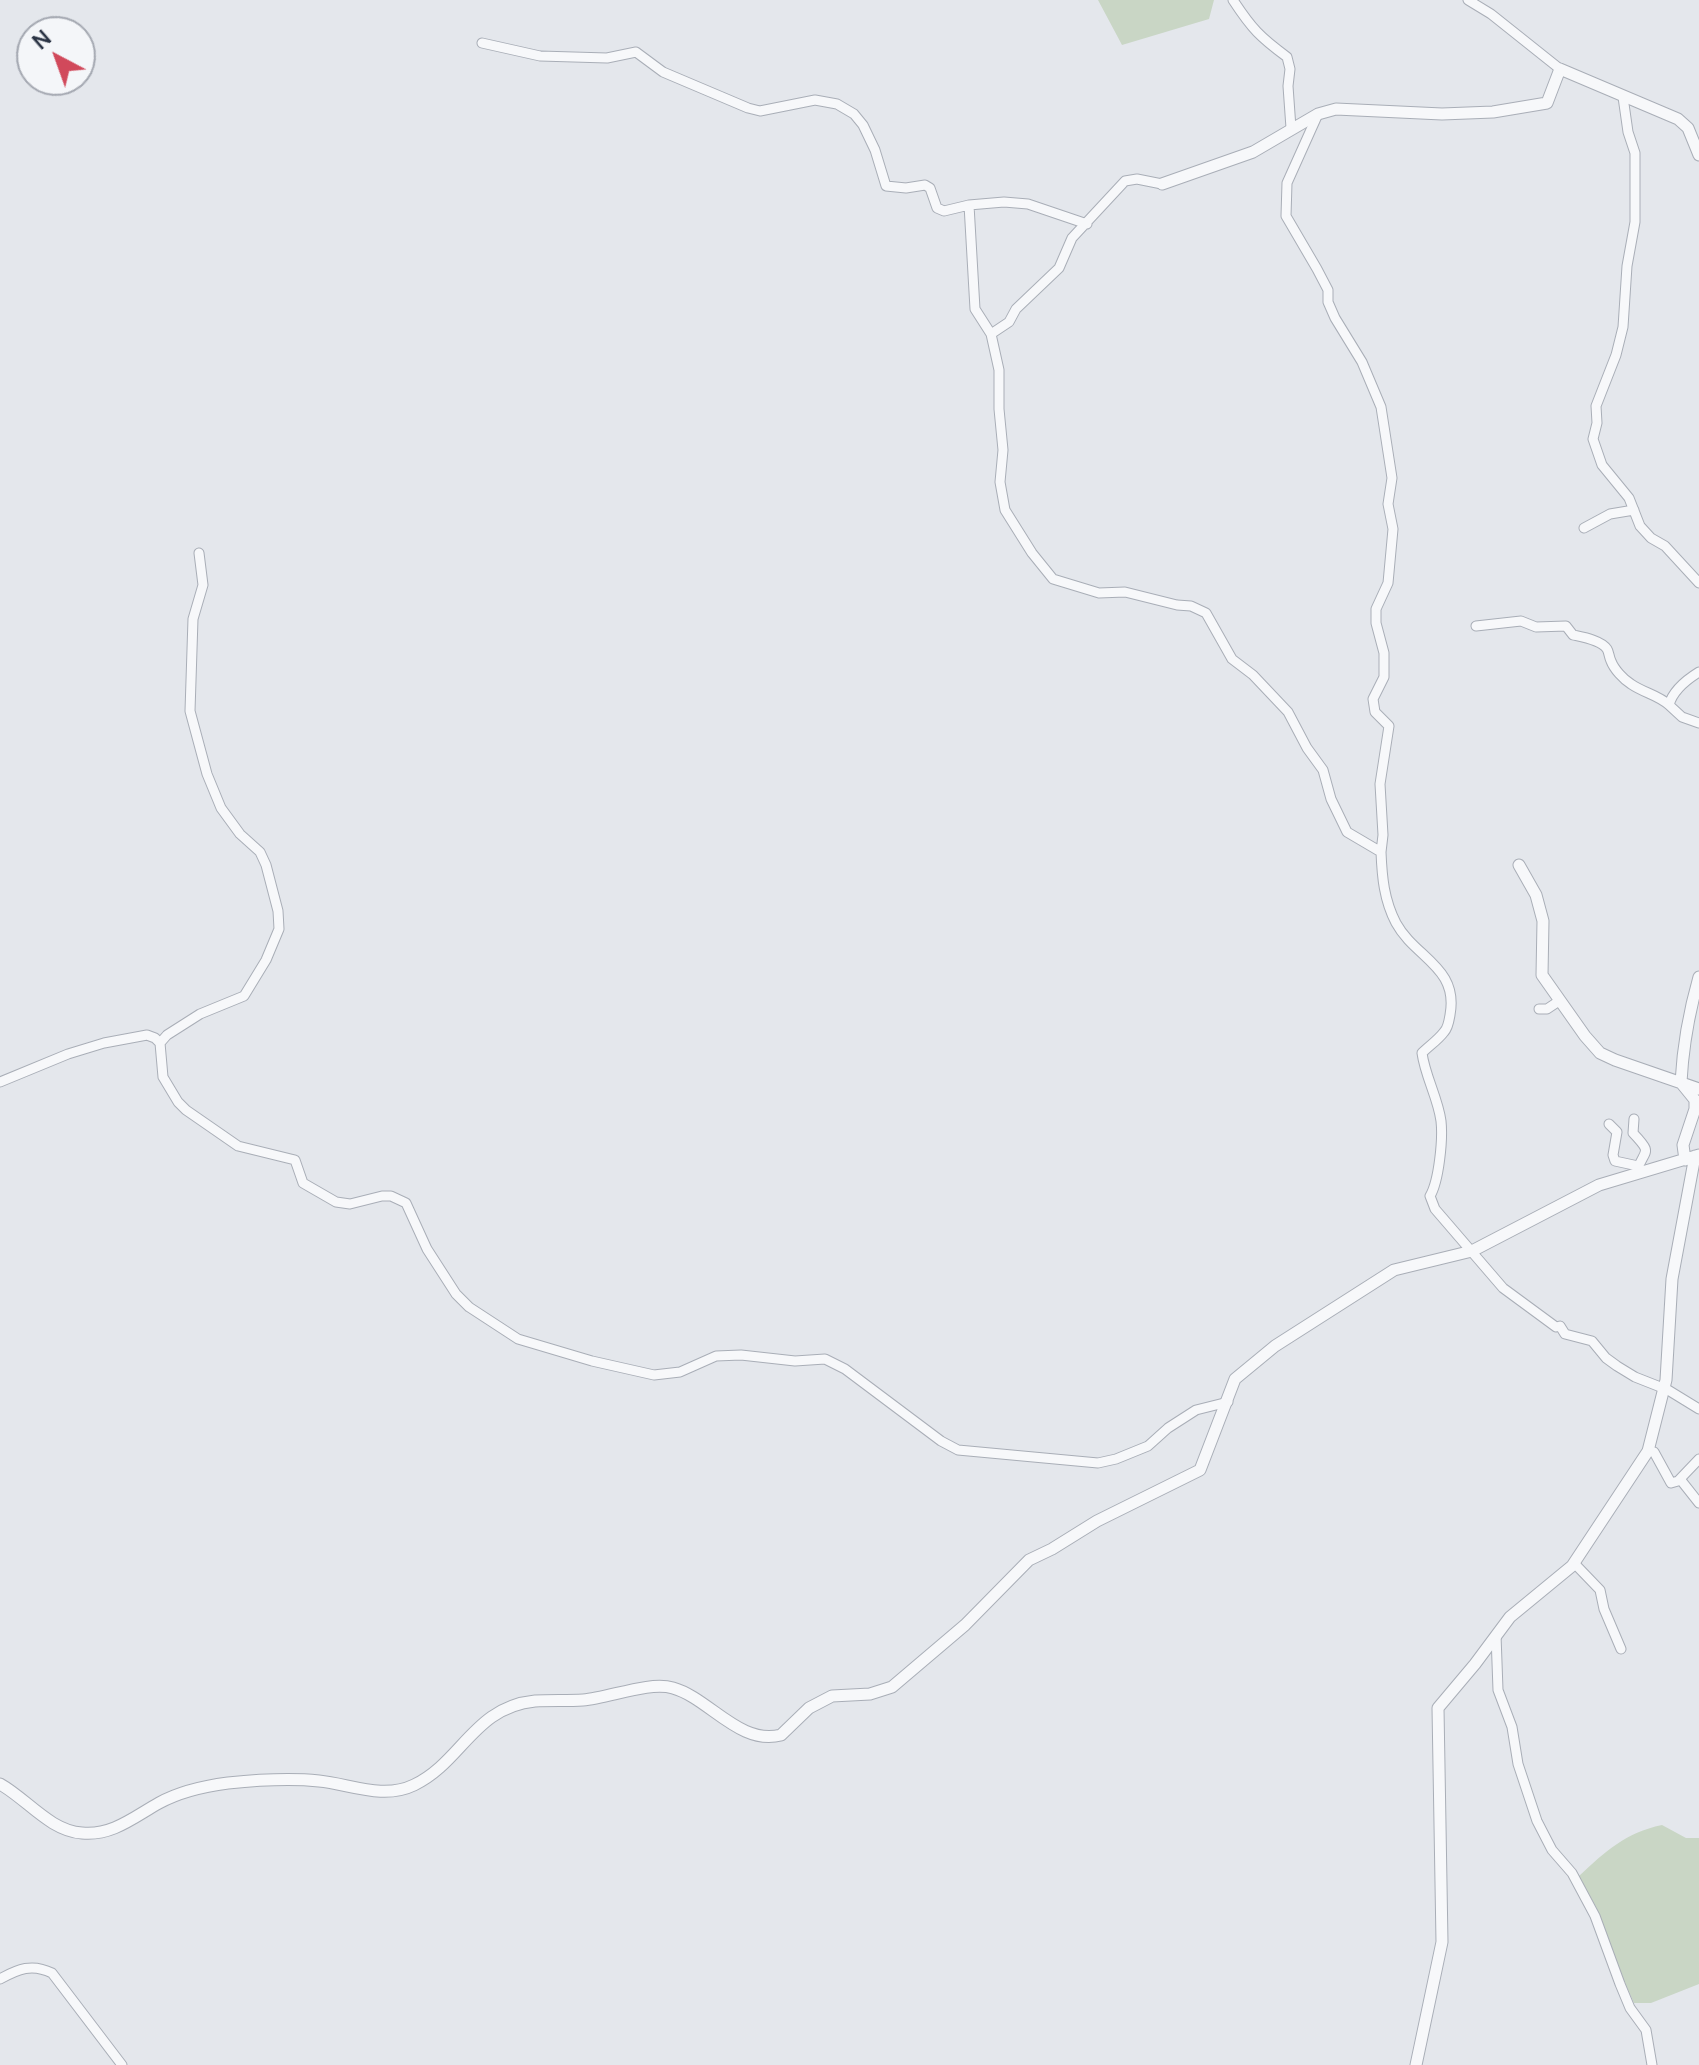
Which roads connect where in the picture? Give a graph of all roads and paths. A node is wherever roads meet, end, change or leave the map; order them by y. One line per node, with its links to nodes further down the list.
1 (1233, 0): 7 (street)
2 (1468, 0): 4 (street)
3 (482, 43): 10 (street)
4 (1560, 69): 5 (street); 6 (street)
5 (1623, 97): 8 (street); 13 (street)
6 (1318, 114): 7 (street); 21 (street)
7 (1291, 128): 9 (street)
8 (1699, 155)
9 (1162, 184): 11 (street)
10 (969, 205): 11 (street); 12 (street)
11 (1087, 224): 12 (street)
12 (991, 334): 21 (street)
13 (1634, 510): 14 (street); 16 (street)
14 (1584, 528)
15 (199, 553): 26 (street)
16 (1699, 583)
17 (1476, 626): 19 (street)
18 (1699, 672): 19 (street)
19 (1669, 705): 20 (street)
20 (1699, 723)
21 (1381, 852): 34 (street)
22 (1519, 865): 24 (street)
23 (1699, 977): 28 (street)
24 (1559, 1001): 25 (street); 28 (street)
25 (1539, 1009)
26 (160, 1043): 27 (street); 36 (street)
27 (0, 1082)
28 (1682, 1083): 29 (street); 32 (street)
29 (1699, 1089)
30 (1634, 1119): 33 (street)
31 (1609, 1124): 33 (street)
32 (1693, 1157): 33 (street); 35 (street)
33 (1637, 1170): 34 (street)
34 (1472, 1251): 35 (street); 36 (street)
35 (1665, 1388): 37 (street); 38 (street)
36 (1228, 1402): 45 (street)
37 (1699, 1409)
38 (1648, 1451): 40 (street); 42 (street)
39 (1699, 1459): 40 (street)
40 (1680, 1479): 41 (street)
41 (1699, 1503)
42 (1574, 1563): 43 (street); 44 (street)
43 (1496, 1635): 48 (street); 49 (street)
44 (1621, 1649)
45 (0, 1784)
46 (0, 1979): 47 (street)
47 (122, 2065)
48 (1416, 2065)
49 (1652, 2065)

